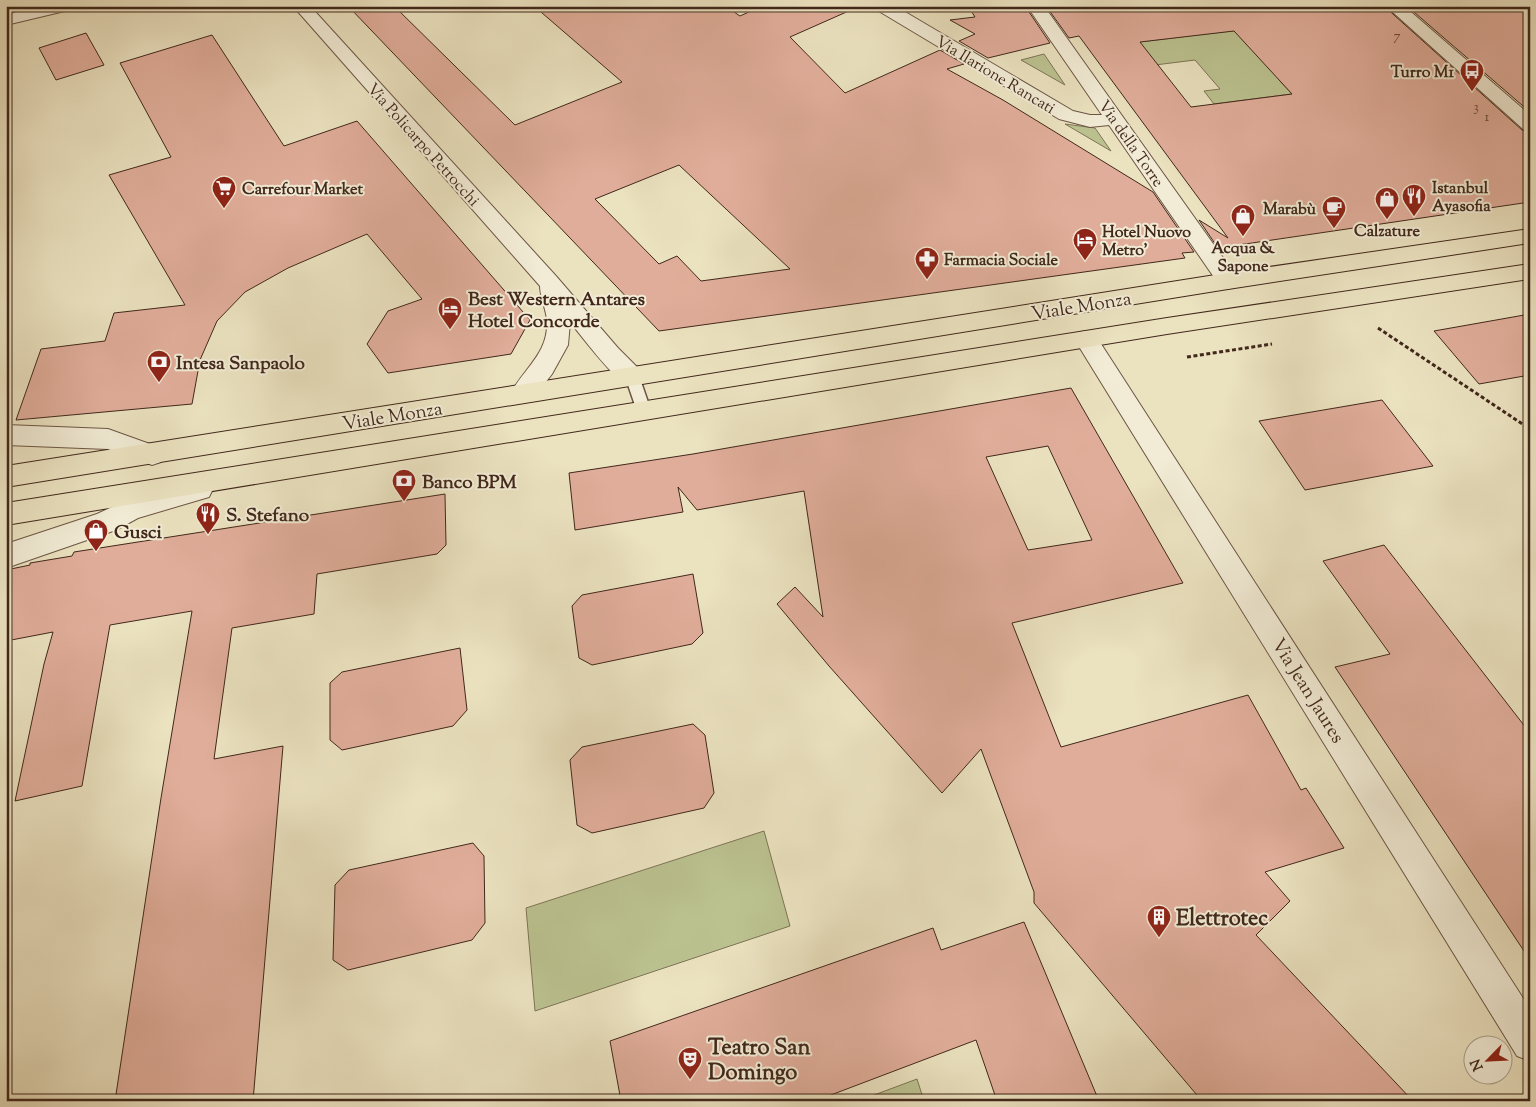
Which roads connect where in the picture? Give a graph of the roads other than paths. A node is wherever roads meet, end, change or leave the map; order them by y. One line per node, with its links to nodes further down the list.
1 (63, 6): 6 (street)
2 (301, 6): 11 (street, Via Policarpo Petrocchi)
3 (883, 6): 7 (street, Via Ilarione Rancati)
4 (1035, 6): 7 (street, Via della Torre)
5 (1394, 6): 8 (street)
6 (6, 20)
7 (1114, 116): 12 (street, Via della Torre)
8 (1530, 125)
9 (1530, 236): 12 (main road, Viale Monza)
10 (1530, 271): 13 (main road, Viale Monza)
11 (548, 281): 14 (street, Via Policarpo Petrocchi); 15 (street, Via Policarpo Petrocchi)
12 (1228, 281): 14 (main road, Viale Monza)
13 (1086, 339): 16 (main road, Viale Monza); 23 (street, Via Jean Jaures)
14 (632, 376): 15 (main road, Viale Monza); 16 (lane)
15 (522, 393): 18 (main road, Viale Monza)
16 (644, 411): 19 (main road, Viale Monza)
17 (6, 435): 18 (street, Viale Monza)
18 (152, 455): 20 (main road, Viale Monza)
19 (261, 471): 21 (main road, Viale Monza); 22 (street, Viale Monza)
20 (6, 477)
21 (6, 514)
22 (6, 556)
23 (1530, 1043)

